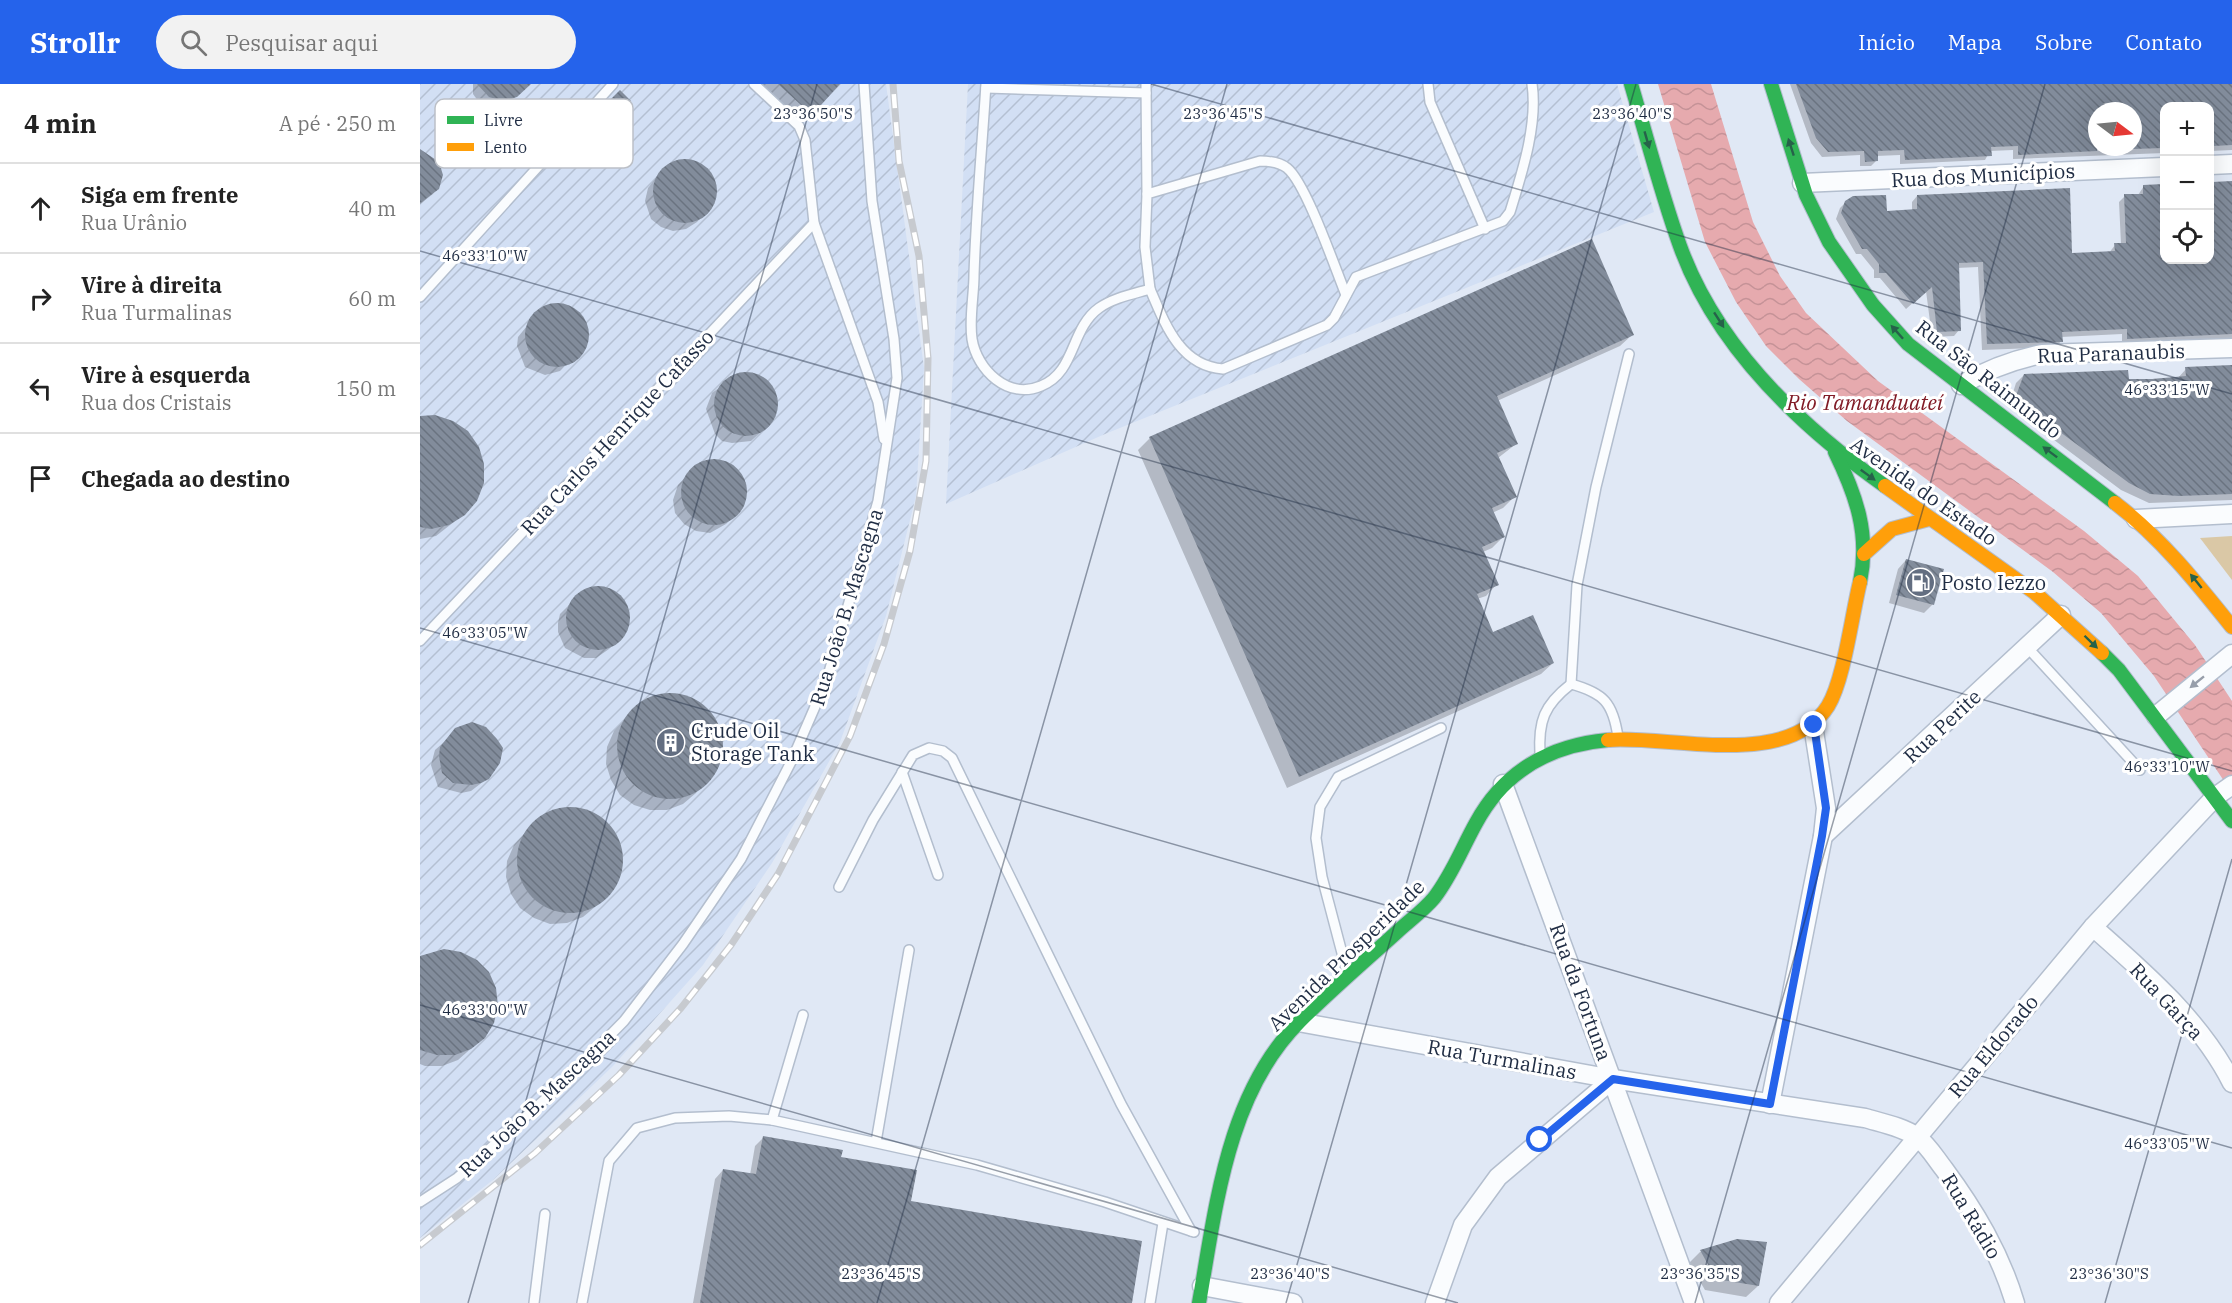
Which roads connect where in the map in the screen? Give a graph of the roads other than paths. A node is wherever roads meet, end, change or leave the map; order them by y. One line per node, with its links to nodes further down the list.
1 (614, 84): 10 (lane)
2 (754, 84): 17 (lane)
3 (864, 84): 25 (lane, Rua João B. Mascagna)
4 (1428, 84): 18 (lane)
5 (1533, 84): 18 (lane)
6 (1631, 84): 26 (main road, Avenida do Estado, one-way to 26)
7 (1771, 84): 15 (main road, Rua São Raimundo, one-way to 7)
8 (986, 86): 9 (lane); 19 (lane)
9 (1146, 89): 16 (lane)
10 (600, 99)
11 (2232, 164): 12 (street)
12 (2214, 165)
13 (2160, 167): 15 (street, Rua dos Municípios)
14 (537, 168): 21 (lane)
15 (1802, 183): 24 (main road, Rua São Raimundo, one-way to 15)
16 (1147, 194): 19 (lane); 20 (lane)
17 (814, 223): 25 (lane); 33 (lane, Rua Carlos Henrique Cafasso)
18 (1485, 229): 20 (lane)
19 (1150, 289): 20 (lane)
20 (1346, 295)
21 (420, 297)
22 (2232, 348): 24 (street, Rua Paranaubis)
23 (1629, 354): 36 (lane)
24 (1961, 385): 29 (main road, Rua São Raimundo, one-way to 24)
25 (885, 444): 61 (lane, Rua João B. Mascagna)
26 (1835, 451): 28 (main road, Avenida do Estado, one-way to 28); 30 (main road)
27 (2232, 514): 29 (street)
28 (1929, 519): 30 (main road); 31 (main road, Avenida do Estado)
29 (2136, 519): 32 (main road, Rua São Raimundo, one-way to 29)
30 (1864, 554): 38 (main road)
31 (2061, 615): 34 (street, Rua Perite); 37 (main road, Avenida do Estado, one-way to 37)
32 (2232, 627)
33 (420, 641)
34 (2027, 646): 42 (lane); 47 (street, Rua Perite)
35 (2228, 657): 37 (street, one-way to 37)
36 (1571, 684): 40 (lane); 41 (lane)
37 (2156, 716): 45 (main road, Avenida do Estado)
38 (1814, 725): 40 (main road, Avenida Prosperidade); 47 (street)
39 (1441, 729): 52 (lane)
40 (1619, 739): 41 (main road, Avenida Prosperidade)
41 (1540, 757): 44 (main road, Avenida Prosperidade)
42 (2140, 770)
43 (902, 772): 48 (lane); 49 (lane); 64 (lane)
44 (1503, 784): 52 (main road, Avenida Prosperidade); 55 (street, Rua da Fortuna)
45 (2225, 790): 46 (main road, Avenida do Estado); 50 (street, Rua Eldorado)
46 (2232, 822)
47 (1822, 836): 57 (street)
48 (938, 876)
49 (839, 886)
50 (2093, 927): 56 (street, Rua Garça); 59 (street, Rua Eldorado)
51 (909, 950): 60 (lane)
52 (1348, 978): 54 (main road, Avenida Prosperidade)
53 (803, 1015): 58 (lane)
54 (1299, 1022): 55 (street, Rua Turmalinas); 65 (main road, Avenida Prosperidade)
55 (1613, 1079): 57 (street, Rua Turmalinas); 71 (street); 72 (street, Rua da Fortuna)
56 (2232, 1083)
57 (1770, 1104): 59 (street, Rua Turmalinas)
58 (772, 1120): 60 (lane); 68 (lane)
59 (1917, 1137): 73 (street, Rua Eldorado); 74 (street, Rua Rádio)
60 (876, 1142): 63 (lane)
61 (420, 1202)
62 (545, 1214): 67 (lane)
63 (1163, 1223): 64 (lane); 69 (lane)
64 (1191, 1231): 65 (lane)
65 (1211, 1236): 66 (main road, Avenida Prosperidade)
66 (1201, 1294): 70 (street)
67 (534, 1303)
68 (582, 1303)
69 (1150, 1303)
70 (1293, 1303)
71 (1435, 1303)
72 (1694, 1303)
73 (1779, 1303)
74 (2015, 1303)

